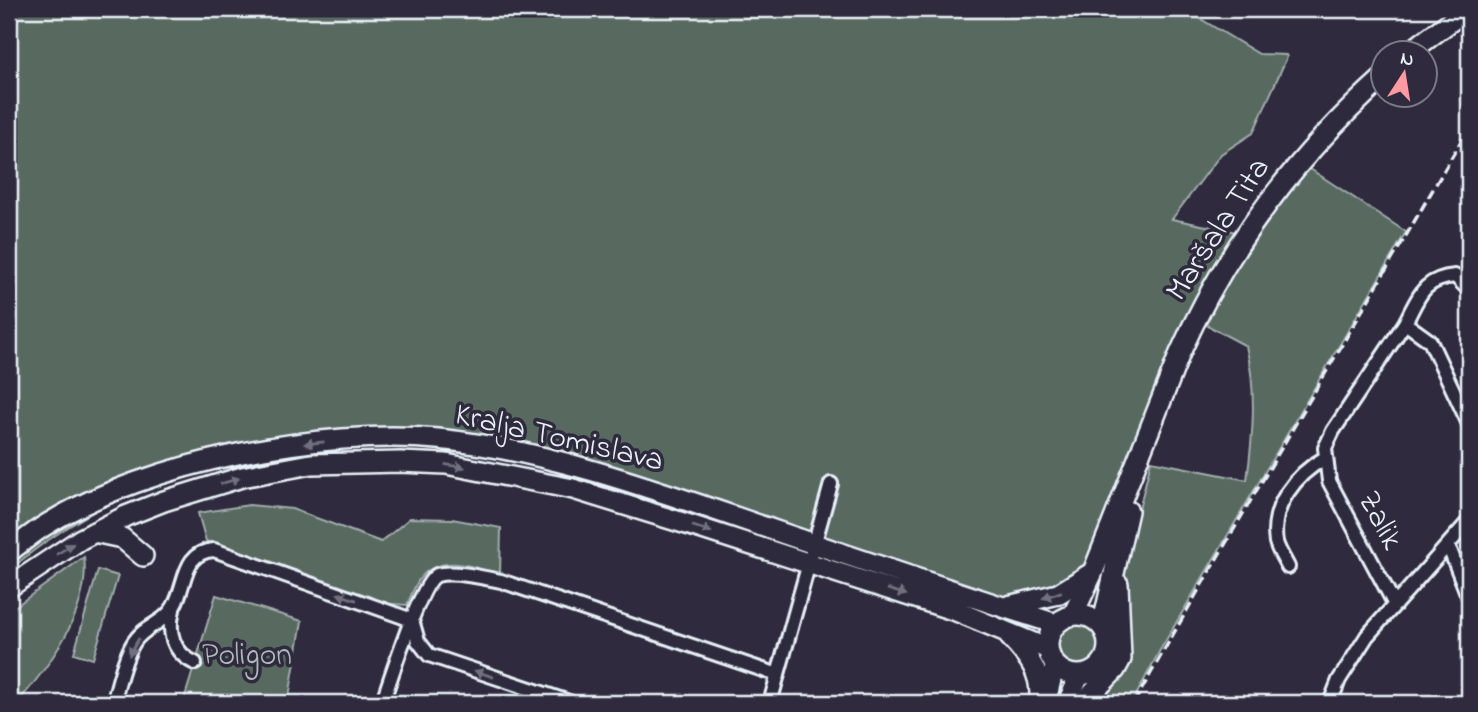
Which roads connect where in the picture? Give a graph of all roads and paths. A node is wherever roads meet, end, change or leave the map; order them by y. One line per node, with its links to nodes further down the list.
1 (1467, 9): 2 (main road)
2 (1429, 38)
3 (1370, 89): 7 (main road, Maršala Tita)
4 (1469, 290): 5 (street)
5 (1405, 323): 6 (street); 8 (street)
6 (1469, 424)
7 (1145, 442): 16 (main road, Maršala Tita); 19 (main road, Maršala Tita)
8 (1325, 458): 18 (street); 22 (street, Zalik)
9 (831, 484): 12 (street)
10 (1469, 520): 13 (street, Zalik)
11 (94, 532): 15 (main road); 17 (main road, Kralja Tomislava, one-way to 17); 20 (main road, Kralja Tomislava, one-way to 11)
12 (814, 543): 14 (main road, Kralja Tomislava, one-way to 14); 17 (street); 24 (main road, Kralja Tomislava)
13 (1448, 545): 21 (street, Zalik); 22 (street, Zalik)
14 (9, 552)
15 (143, 556)
16 (1117, 559): 27 (main road, Maršala Tita); 40 (main road)
17 (808, 564): 28 (main road, Kralja Tomislava, one-way to 28); 31 (street)
18 (1288, 567)
19 (1093, 572): 24 (main road, one-way to 24); 26 (main road, Maršala Tita)
20 (9, 587)
21 (1469, 598)
22 (1395, 605): 41 (street, Zalik)
23 (174, 606): 25 (street, one-way to 23); 30 (street); 33 (street, one-way to 33)
24 (1005, 607): 26 (main road, Kralja Tomislava)
25 (412, 620): 31 (street); 34 (street); 35 (street, one-way to 25)
26 (1064, 620): 27 (main road); 29 (main road)
27 (1102, 627): 32 (main road)
28 (1004, 631): 29 (main road, Kralja Tomislava); 37 (main road)
29 (1052, 657): 32 (main road); 38 (street)
30 (195, 663)
31 (778, 675): 36 (street)
32 (1080, 675): 39 (street)
33 (113, 703)
34 (382, 703)
35 (572, 703)
36 (770, 703)
37 (1040, 703)
38 (1046, 703)
39 (1067, 703)
40 (1083, 703)
41 (1330, 703)

